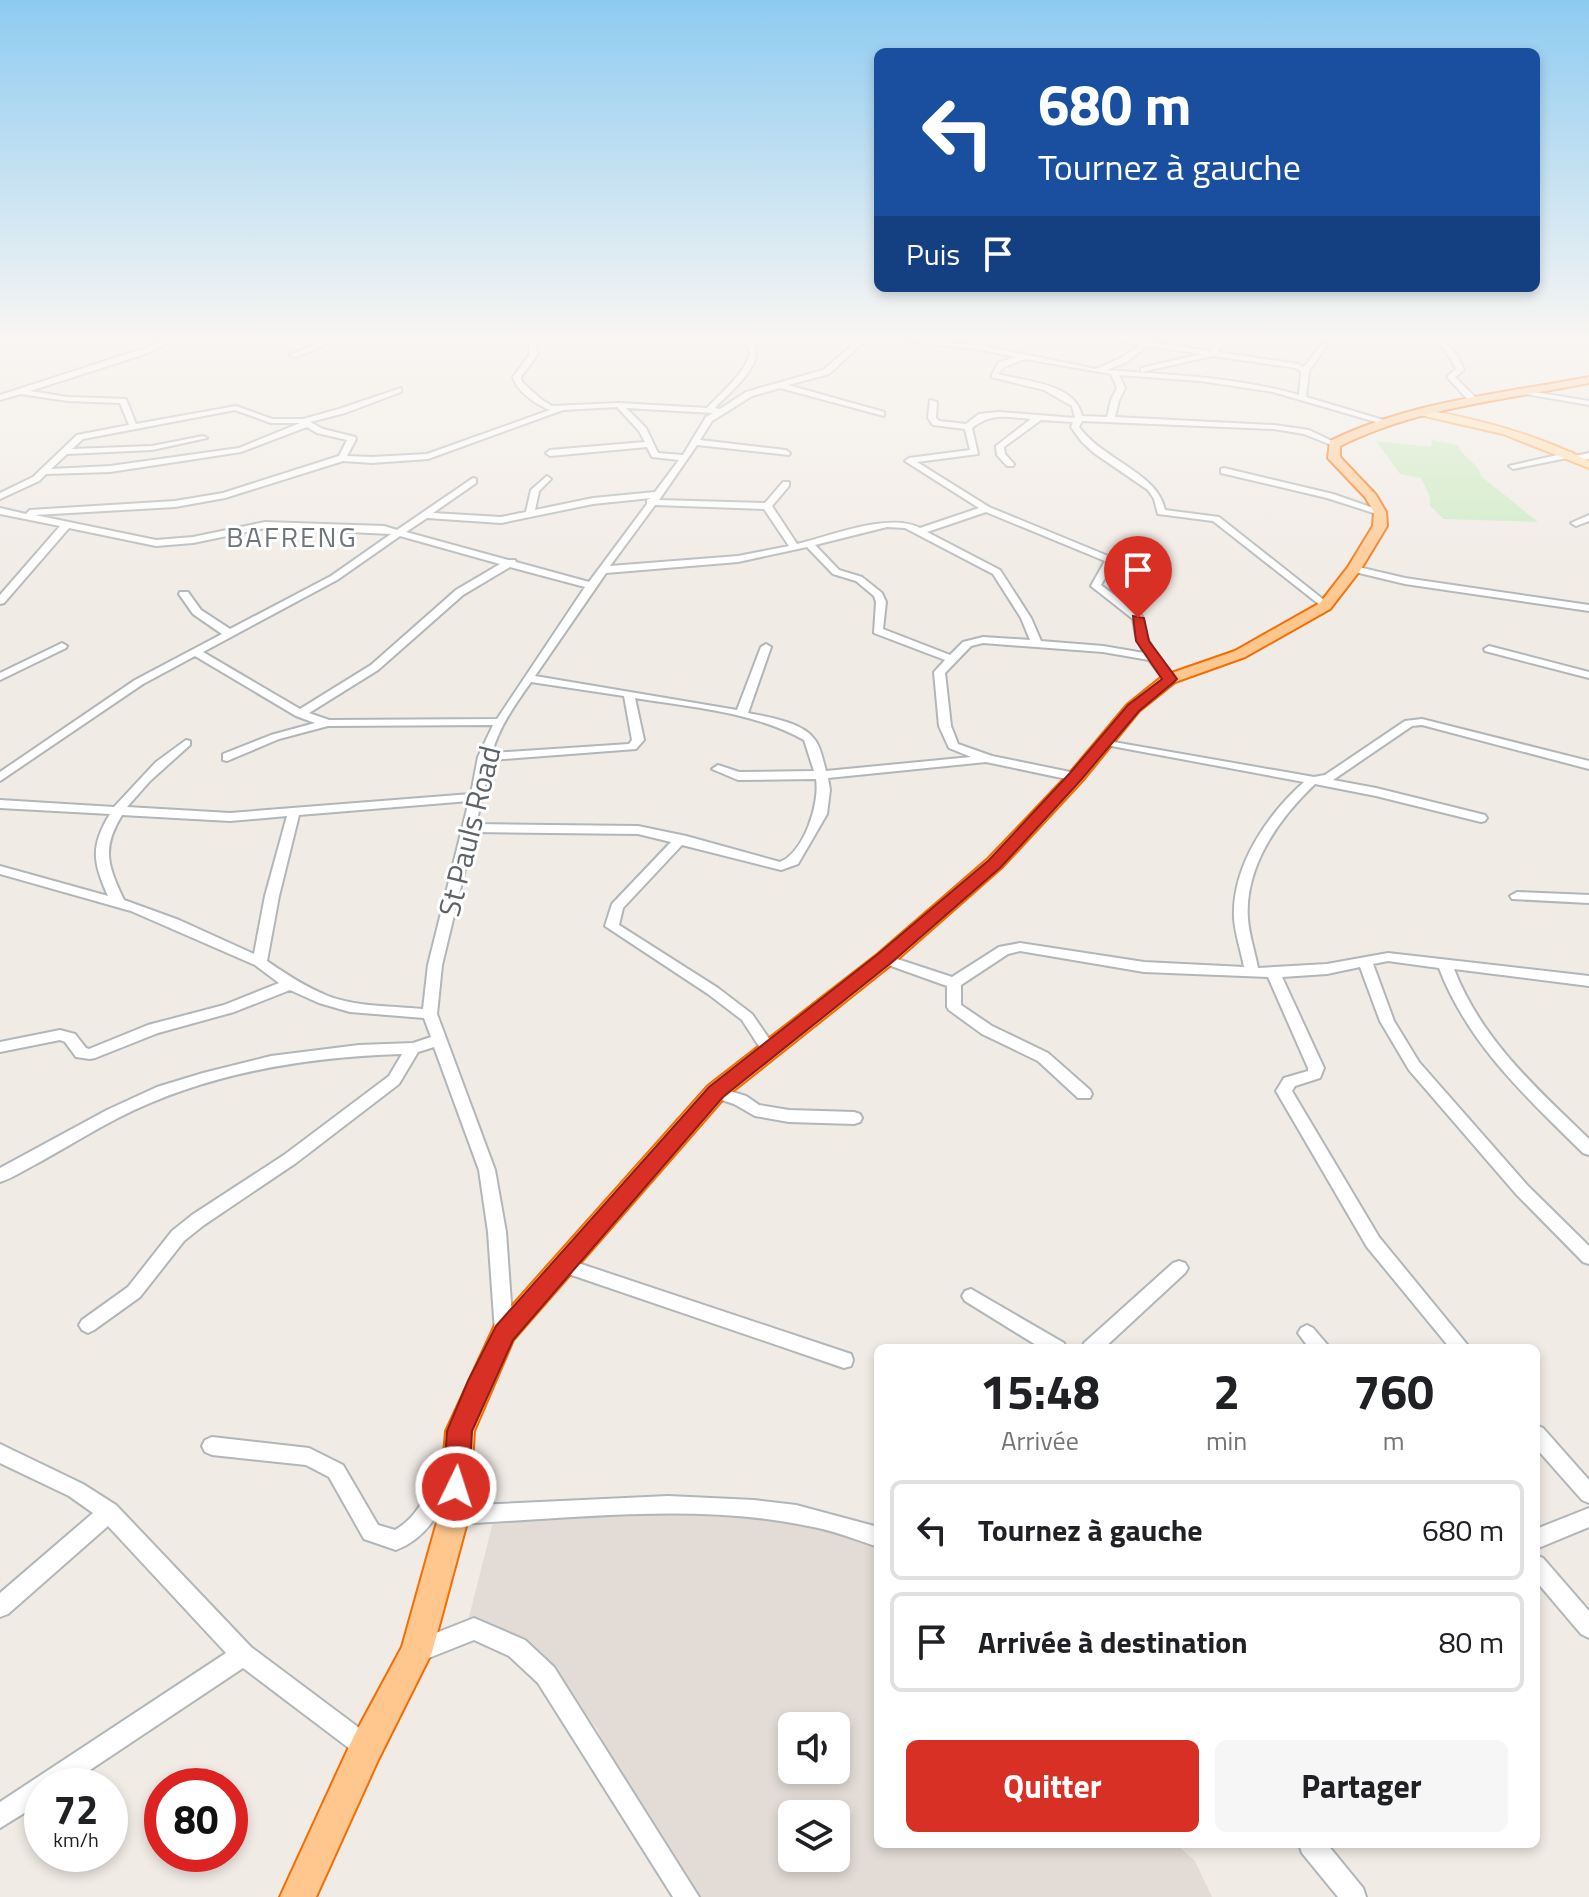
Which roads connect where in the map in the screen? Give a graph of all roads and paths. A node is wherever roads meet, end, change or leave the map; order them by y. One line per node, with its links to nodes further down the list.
1 (142, 427): 14 (street)
2 (295, 427): 30 (street)
3 (318, 427): 24 (street)
4 (511, 427): 24 (street)
5 (640, 427): 17 (street)
6 (704, 427): 16 (street, St Pauls Road)
7 (964, 427): 8 (street)
8 (968, 427): 37 (street)
9 (1026, 427): 26 (street)
10 (1077, 427): 56 (street)
11 (1264, 427): 18 (street)
12 (1375, 427): 18 (highway)
13 (1489, 427): 22 (main road)
14 (134, 428): 19 (street)
15 (203, 438): 19 (street)
16 (695, 442): 21 (street); 25 (street, St Pauls Road)
17 (648, 444): 20 (street); 25 (street)
18 (1334, 444): 39 (highway)
19 (67, 452): 30 (street)
20 (550, 453)
21 (786, 453)
22 (1573, 456): 23 (street); 27 (main road); 28 (street)
23 (1589, 456)
24 (342, 458): 40 (street)
25 (685, 458): 35 (street, St Pauls Road)
26 (1010, 464)
27 (1589, 465)
28 (1513, 466)
29 (1224, 471): 39 (street)
30 (44, 472): 34 (street)
31 (547, 479): 41 (street)
32 (473, 481): 42 (street)
33 (786, 484): 36 (street)
34 (0, 496)
35 (653, 498): 36 (street); 41 (street); 52 (street, St Pauls Road)
36 (767, 506): 49 (street)
37 (986, 509): 46 (street); 64 (street)
38 (0, 511): 40 (street)
39 (1380, 512): 51 (highway)
40 (14, 513): 45 (street)
41 (530, 514): 42 (street)
42 (427, 515): 47 (street)
43 (1589, 518): 44 (street)
44 (1576, 523)
45 (66, 525): 47 (street); 55 (street)
46 (921, 531): 48 (street); 59 (street)
47 (402, 533): 50 (street); 58 (street)
48 (809, 544): 49 (street); 65 (street)
49 (795, 548): 52 (street)
50 (512, 562): 53 (street); 72 (street)
51 (1354, 569): 56 (highway); 57 (street)
52 (602, 570): 53 (street, St Pauls Road)
53 (591, 586): 68 (street, St Pauls Road)
54 (184, 594): 58 (street)
55 (0, 601)
56 (1325, 606): 69 (highway)
57 (1589, 608)
58 (228, 633): 63 (street)
59 (1037, 645): 64 (street); 65 (street)
60 (62, 646): 67 (street)
61 (766, 647): 71 (street)
62 (1489, 649): 66 (street)
63 (194, 651): 72 (street); 81 (street)
64 (1152, 657): 69 (street)
65 (952, 659): 79 (street)
66 (1589, 675)
67 (0, 677)
68 (528, 678): 70 (street); 73 (street, St Pauls Road)
69 (1169, 679): 75 (highway)
70 (629, 695): 71 (street); 78 (street)
71 (742, 713): 83 (street)
72 (300, 714): 74 (street)
73 (500, 722): 74 (street); 78 (street, St Pauls Road)
74 (328, 723): 77 (street)
75 (1106, 742): 84 (highway); 85 (street)
76 (186, 743): 88 (street)
77 (227, 757)
78 (484, 757): 86 (street, St Pauls Road)
79 (989, 759): 83 (street); 84 (street)
80 (1589, 765): 85 (street)
81 (4, 769)
82 (718, 769): 83 (street)
83 (823, 775): 92 (street)
84 (1076, 777): 97 (highway)
85 (1312, 781): 90 (street); 101 (street)
86 (475, 797): 89 (street); 91 (street, St Pauls Road)
87 (0, 804): 88 (street)
88 (117, 812): 89 (street); 96 (street)
89 (294, 812): 99 (street)
90 (1481, 818)
91 (469, 828): 92 (street); 106 (street, St Pauls Road)
92 (681, 839): 110 (street)
93 (0, 870): 96 (street)
94 (1517, 896): 95 (street)
95 (1589, 899)
96 (118, 903): 99 (street)
97 (885, 959): 104 (street); 110 (highway)
98 (1364, 960): 100 (street); 102 (street); 116 (street)
99 (260, 962): 105 (street)
100 (1444, 962): 103 (street); 114 (street)
101 (1252, 971): 102 (street); 104 (street)
102 (1273, 973): 126 (street)
103 (1589, 981)
104 (954, 983): 112 (street)
105 (290, 984): 106 (street); 108 (street)
106 (430, 1014): 107 (street, St Pauls Road)
107 (439, 1040): 109 (street); 121 (street, St Pauls Road)
108 (0, 1047)
109 (413, 1048): 115 (street); 120 (street)
110 (769, 1050): 111 (highway)
111 (716, 1092): 113 (street); 117 (highway)
112 (1084, 1094)
113 (854, 1118)
114 (1589, 1149)
115 (0, 1176)
116 (1589, 1257)
117 (563, 1265): 121 (highway); 127 (street)
118 (1179, 1268): 124 (street)
119 (971, 1296): 123 (street)
120 (88, 1325)
121 (504, 1333): 128 (highway)
122 (1307, 1333): 125 (street)
123 (1050, 1344)
124 (1095, 1344)
125 (1317, 1344)
126 (1458, 1344)
127 (844, 1360)
128 (460, 1431): 130 (street); 134 (highway)
129 (1540, 1439): 132 (street)
130 (212, 1446)
131 (0, 1453): 133 (street)
132 (1589, 1494)
133 (109, 1512): 139 (street); 142 (street)
134 (454, 1515): 136 (street); 141 (highway)
135 (1589, 1517): 137 (street)
136 (874, 1536)
137 (1540, 1537)
138 (1540, 1570): 140 (street)
139 (0, 1607)
140 (1589, 1627)
141 (416, 1652): 143 (highway); 149 (street)
142 (243, 1655): 143 (street); 144 (street)
143 (366, 1748): 148 (highway)
144 (73, 1768)
145 (24, 1800): 146 (street)
146 (0, 1816)
147 (1314, 1848): 150 (street)
148 (298, 1897)
149 (687, 1897)
150 (1354, 1897)

